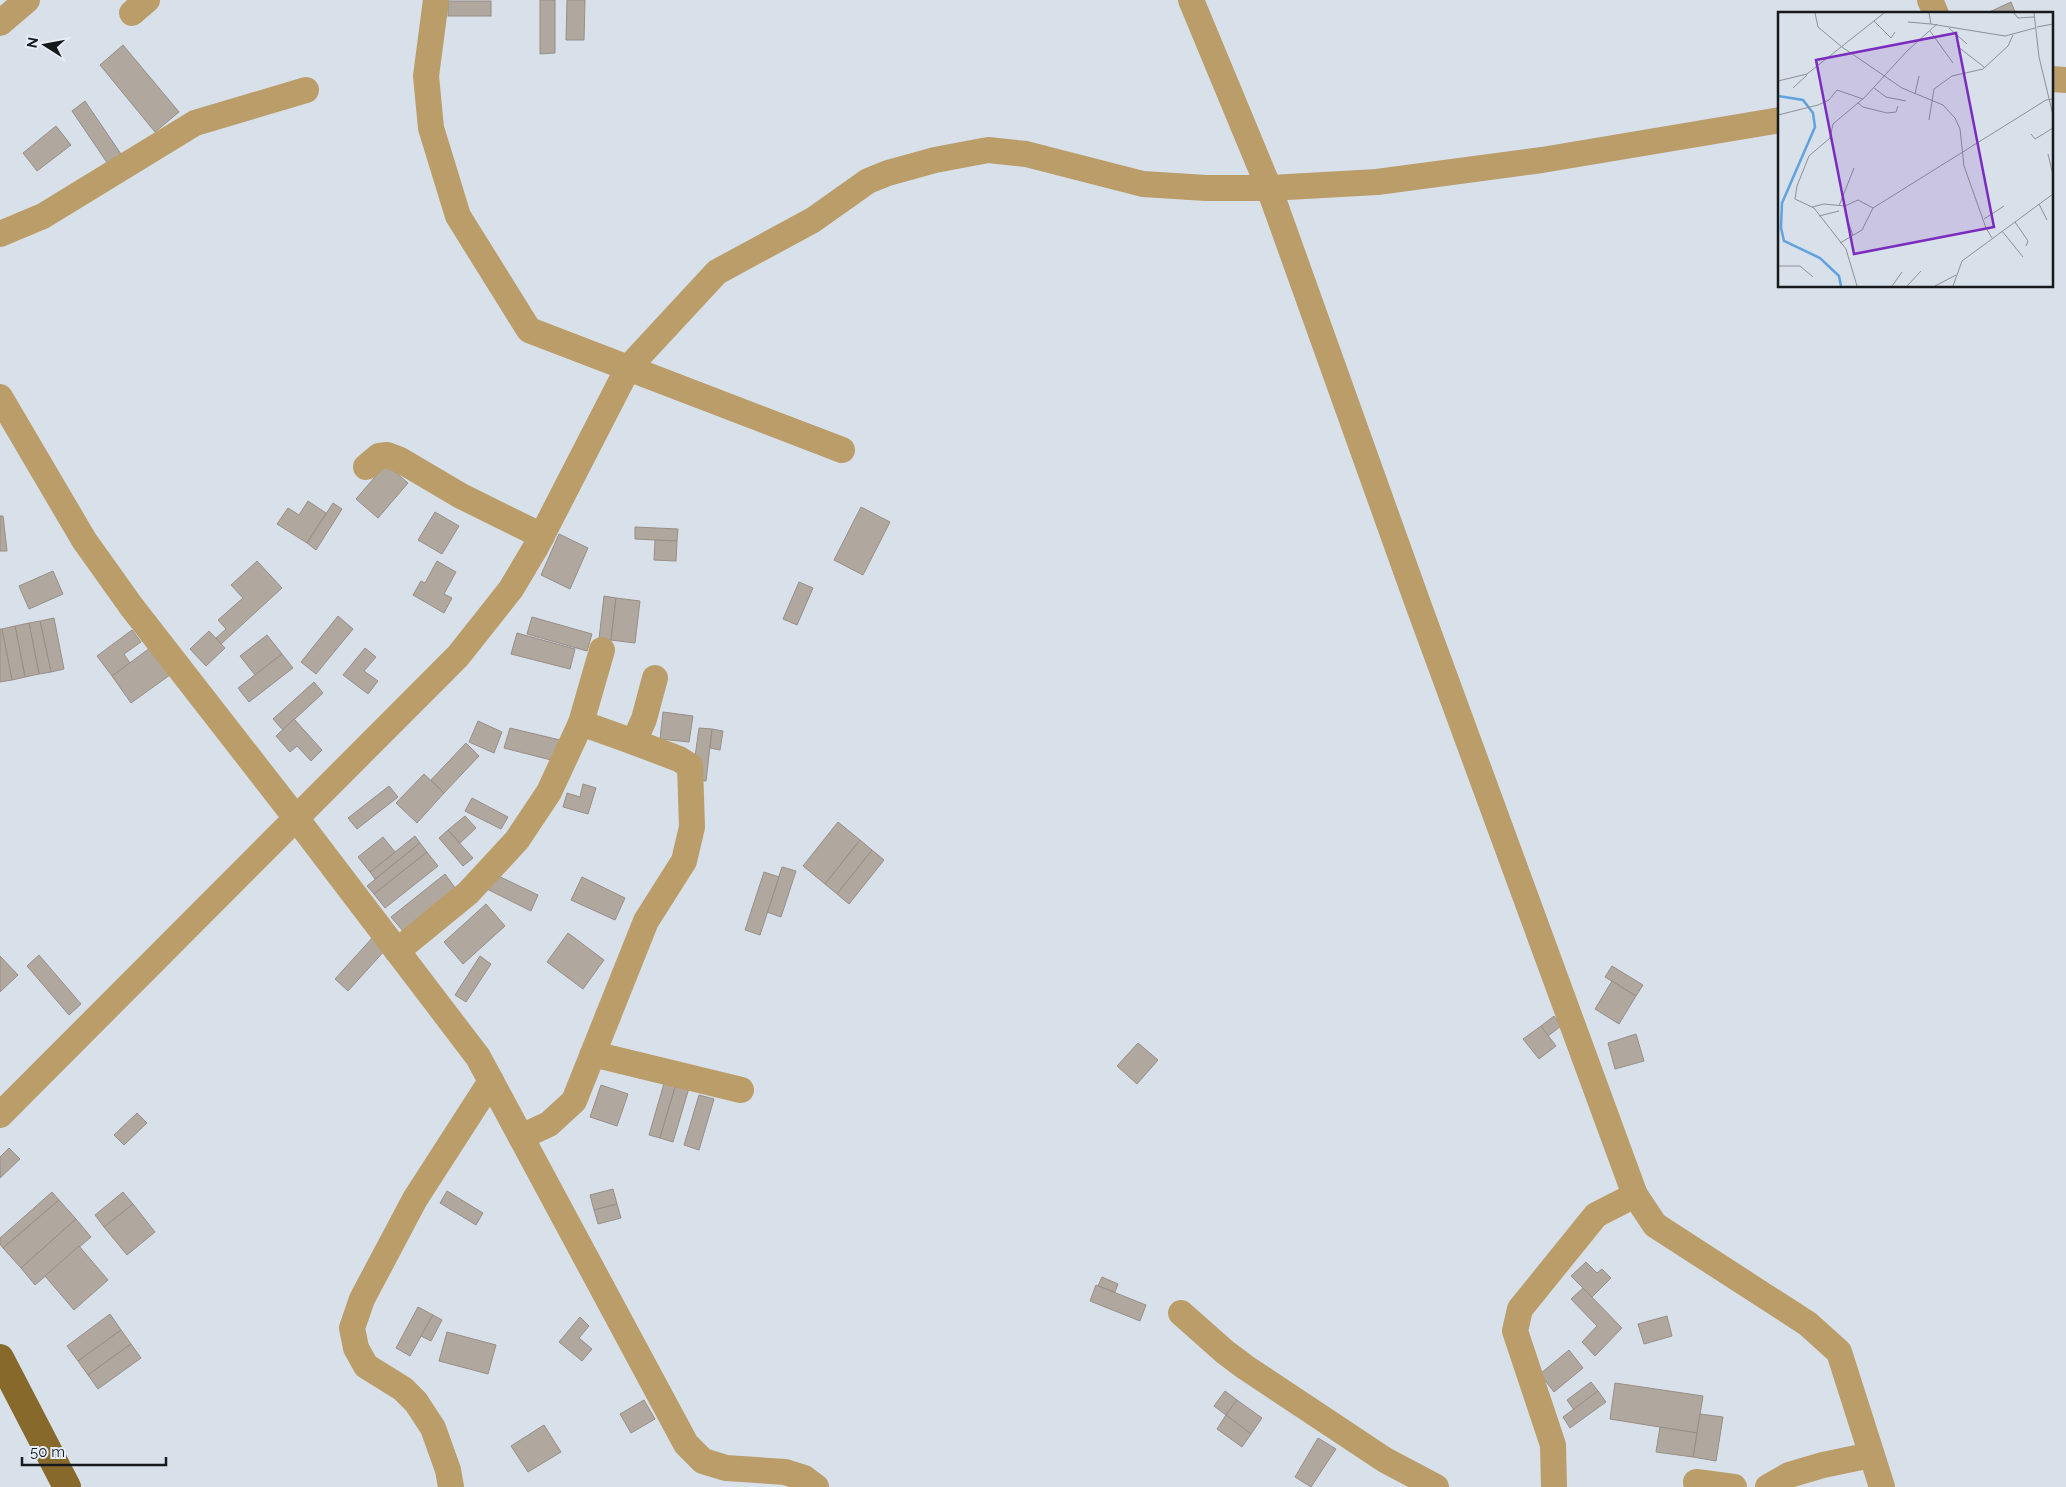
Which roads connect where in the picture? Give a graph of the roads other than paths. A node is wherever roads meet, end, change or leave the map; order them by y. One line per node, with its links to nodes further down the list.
1 (27, 0): 6 (street)
2 (436, 0): 11 (street)
3 (1190, 0): 9 (street)
4 (1930, 0): 5 (street)
5 (1935, 12)
6 (0, 22)
7 (306, 90): 10 (street)
8 (1778, 120): 9 (street)
9 (1269, 188): 11 (street); 27 (street)
10 (0, 234)
11 (628, 368): 13 (street); 15 (street)
12 (0, 397): 20 (street)
13 (842, 450)
14 (366, 467): 15 (street)
15 (542, 536): 20 (street)
16 (602, 650): 18 (street)
17 (655, 678): 19 (street)
18 (581, 723): 19 (street); 21 (street)
19 (634, 742): 22 (street)
20 (296, 818): 21 (street); 25 (street)
21 (397, 951): 23 (street)
22 (593, 1054): 24 (street); 26 (street)
23 (491, 1081): 26 (street); 33 (street)
24 (741, 1090)
25 (0, 1115)
26 (521, 1137): 34 (street)
27 (1635, 1195): 30 (street); 36 (street)
28 (1181, 1313): 35 (street)
29 (0, 1358): 32 (main road)
30 (1871, 1455): 38 (street); 39 (street)
31 (1696, 1482): 37 (street)
32 (67, 1487)
33 (451, 1487)
34 (816, 1487)
35 (1436, 1487)
36 (1554, 1487)
37 (1734, 1487)
38 (1768, 1487)
39 (1882, 1487)

